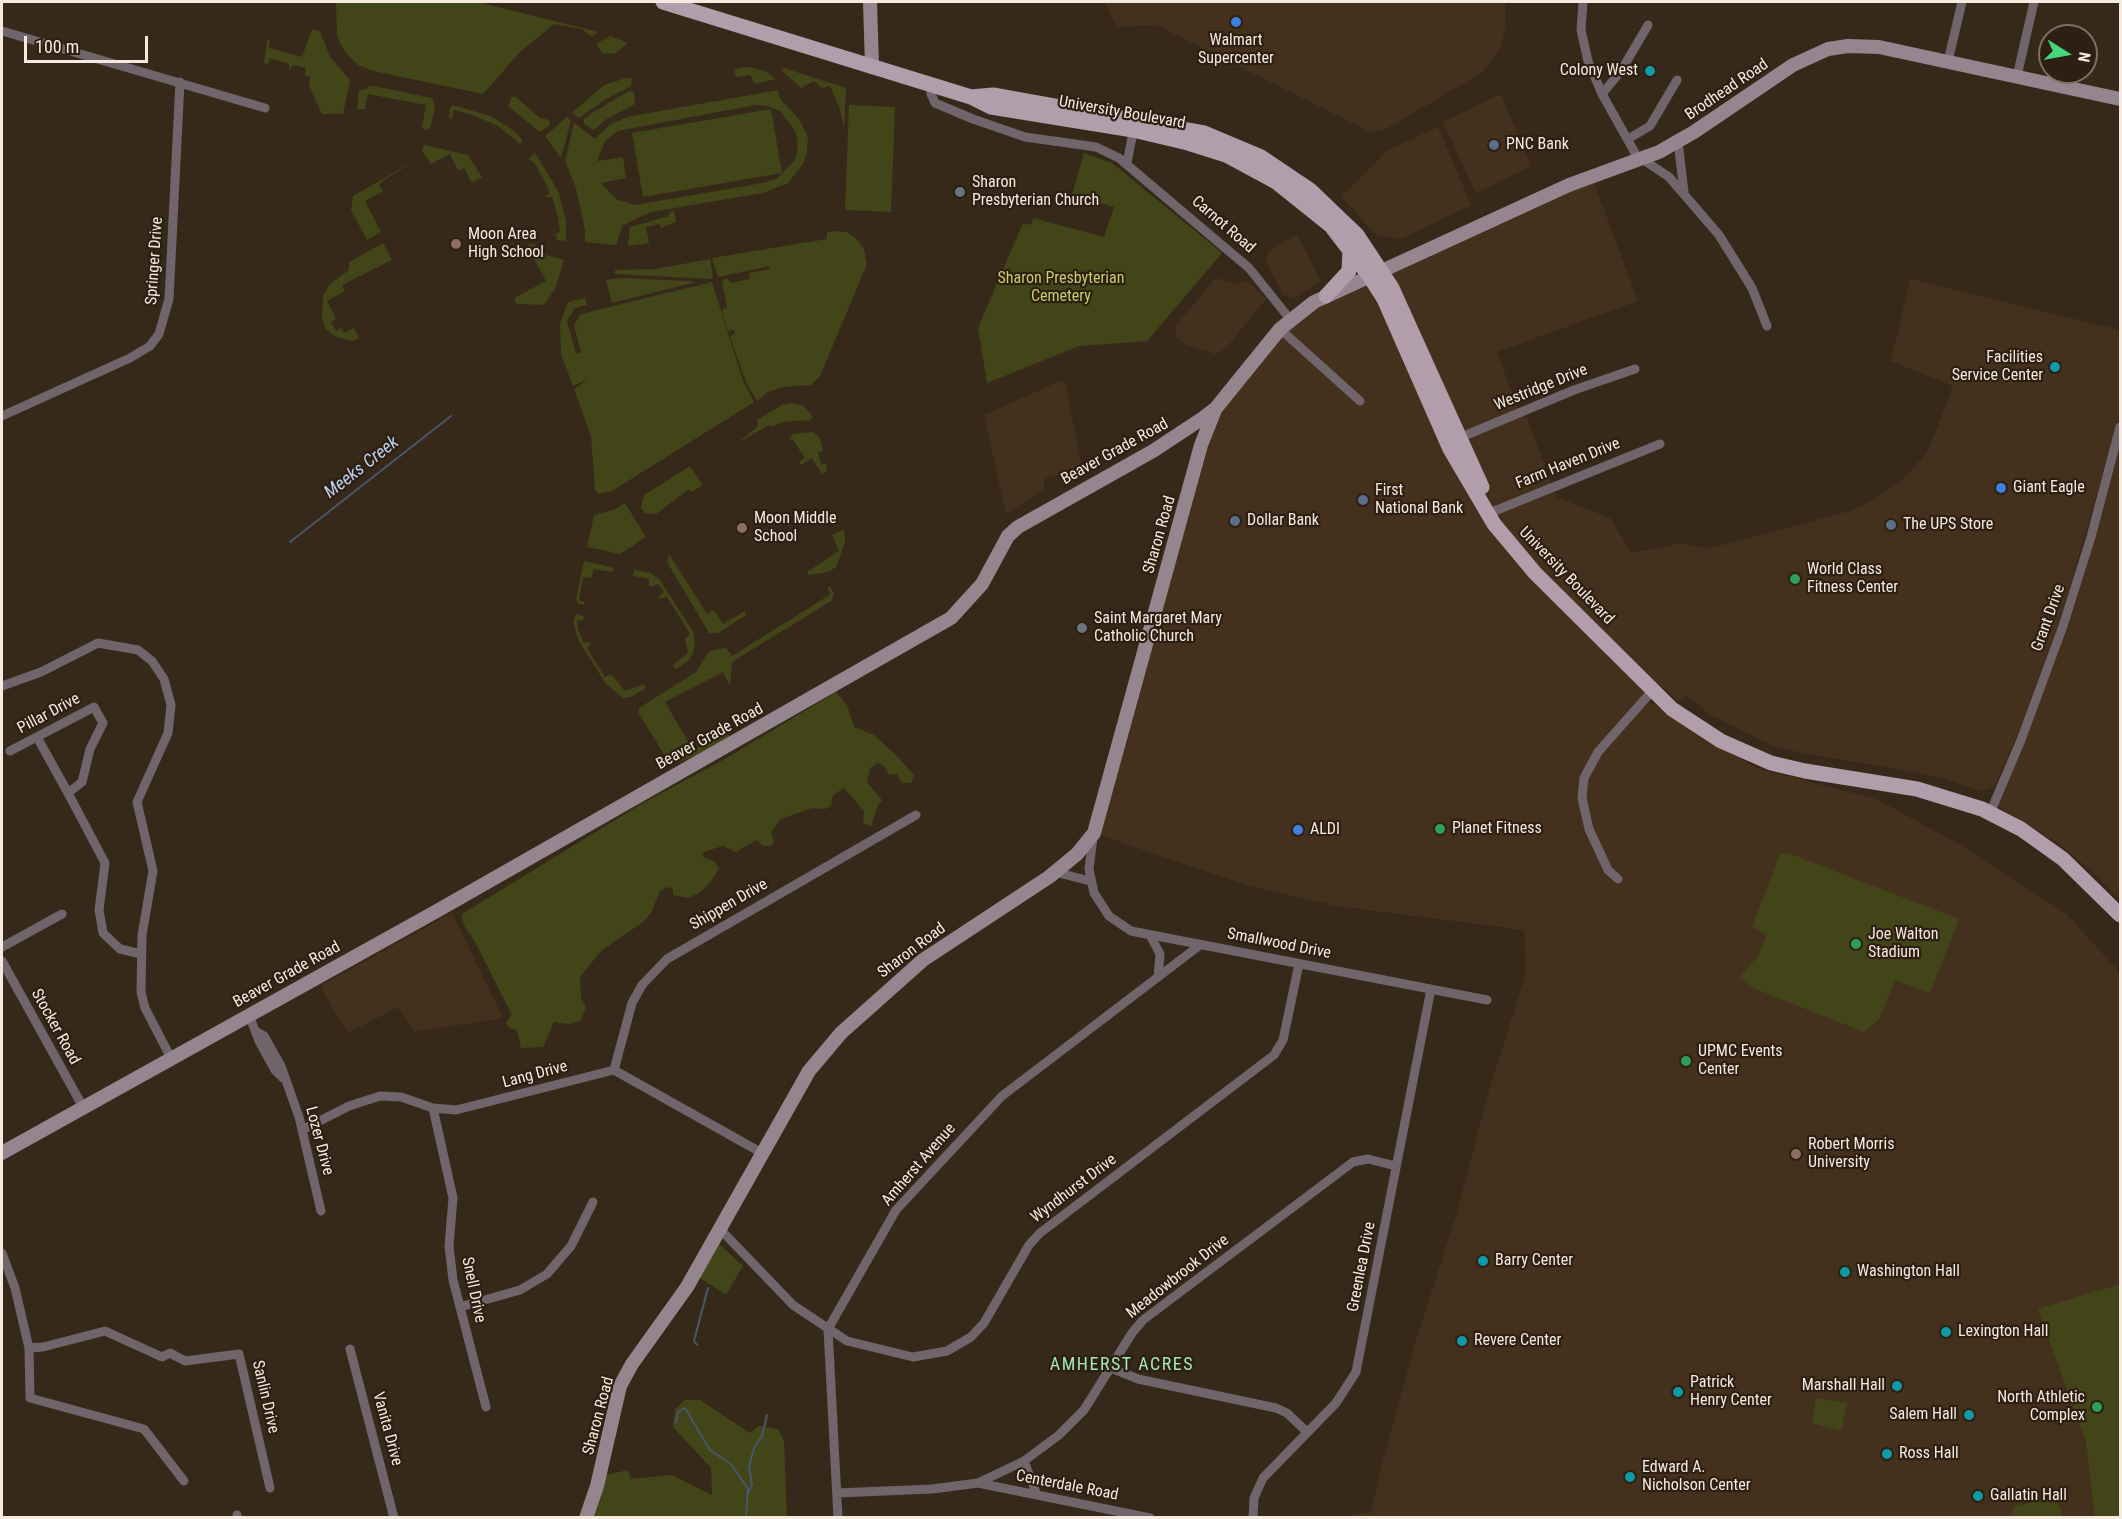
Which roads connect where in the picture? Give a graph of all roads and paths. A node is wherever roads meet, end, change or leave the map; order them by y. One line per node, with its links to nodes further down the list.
1 (663, 2): 9 (main road, University Boulevard)
2 (870, 2): 9 (main road)
3 (1583, 2): 14 (street)
4 (1962, 2): 8 (street)
5 (2034, 2): 10 (street)
6 (1648, 25): 14 (street)
7 (2, 31): 12 (street)
8 (1948, 61): 10 (main road, Brodhead Road); 19 (main road, Brodhead Road)
9 (872, 67): 13 (main road, University Boulevard)
10 (2017, 76): 15 (main road, Brodhead Road)
11 (1677, 80): 18 (street)
12 (180, 82): 16 (street); 32 (street, Springer Drive)
13 (931, 85): 17 (main road, University Boulevard); 21 (street, Carnot Road)
14 (1602, 94): 18 (street)
15 (2121, 99)
16 (265, 108)
17 (1134, 126): 21 (street); 23 (main road, University Boulevard); 24 (main road, University Boulevard)
18 (1628, 140): 20 (street)
19 (1678, 141): 20 (main road, Brodhead Road); 22 (street)
20 (1640, 160): 22 (street); 24 (main road, Brodhead Road)
21 (1127, 163): 26 (street, Carnot Road)
22 (1684, 192): 27 (street)
23 (1350, 249): 24 (main road, University Boulevard); 25 (main road)
24 (1376, 274): 25 (main road, Beaver Grade Road); 34 (main road, University Boulevard); 36 (main road, University Boulevard)
25 (1326, 296): 26 (main road, Beaver Grade Road)
26 (1290, 319): 28 (main road, Beaver Grade Road)
27 (1767, 326)
28 (1280, 329): 30 (street); 31 (main road, Beaver Grade Road)
29 (1635, 369): 34 (street, Westridge Drive)
30 (1360, 401)
31 (1215, 408): 44 (main road, Sharon Road); 60 (main road, Beaver Grade Road)
32 (2, 416)
33 (2121, 427): 42 (street, Grant Drive)
34 (1459, 438): 36 (main road, University Boulevard)
35 (1660, 444): 36 (street, Farm Haven Drive)
36 (1491, 512): 38 (main road, University Boulevard); 42 (main road, University Boulevard)
37 (2, 686): 54 (street)
38 (1652, 691): 42 (main road, University Boulevard); 46 (street)
39 (38, 737): 40 (street, Pillar Drive); 41 (street); 41 (street, Pillar Drive)
40 (10, 751)
41 (68, 793): 54 (street)
42 (1992, 809): 48 (main road, University Boulevard); 50 (main road, University Boulevard)
43 (916, 815): 62 (street, Shippen Drive)
44 (1094, 833): 45 (main road, Sharon Road); 47 (street, Smallwood Drive)
45 (1055, 872): 47 (street); 67 (main road, Sharon Road)
46 (1618, 879)
47 (1090, 881): 51 (street, Smallwood Drive)
48 (2121, 901)
49 (62, 914): 53 (street)
50 (2121, 915)
51 (1150, 935): 52 (street, Smallwood Drive); 57 (street)
52 (1200, 945): 56 (street, Smallwood Drive); 57 (street, Amherst Avenue)
53 (2, 947)
54 (141, 954): 61 (street)
55 (2, 961): 63 (street, Stocker Road)
56 (1299, 964): 58 (street, Smallwood Drive); 74 (street, Wyndhurst Drive)
57 (1158, 977): 74 (street, Amherst Avenue)
58 (1431, 989): 59 (street, Smallwood Drive); 68 (street, Greenlea Drive)
59 (1487, 1000)
60 (249, 1015): 61 (main road, Beaver Grade Road); 65 (street, Lozer Drive)
61 (171, 1058): 63 (main road, Beaver Grade Road)
62 (614, 1070): 64 (street, Lang Drive); 67 (street)
63 (83, 1107): 66 (main road, Beaver Grade Road)
64 (433, 1108): 65 (street, Lang Drive); 73 (street, Snell Drive)
65 (303, 1130): 70 (street, Lozer Drive)
66 (2, 1153)
67 (762, 1153): 71 (main road, Sharon Road)
68 (1396, 1166): 77 (street, Meadowbrook Drive); 79 (street, Greenlea Drive)
69 (593, 1202): 73 (street)
70 (321, 1211)
71 (721, 1230): 74 (street, Wyndhurst Drive); 87 (main road, Sharon Road)
72 (2, 1253): 75 (street)
73 (460, 1307): 78 (street, Snell Drive)
74 (828, 1329): 84 (street)
75 (29, 1348): 81 (street); 83 (street, Sanlin Drive)
76 (350, 1349): 86 (street, Vanita Drive)
77 (1111, 1368): 79 (street); 80 (street, Meadowbrook Drive)
78 (486, 1407)
79 (1306, 1432): 90 (street, Greenlea Drive)
80 (1024, 1461): 82 (street, Meadowbrook Drive); 85 (street)
81 (184, 1481)
82 (978, 1483): 84 (street, Meadowbrook Drive); 85 (street, Centerdale Road)
83 (270, 1488)
84 (837, 1493): 88 (street)
85 (1037, 1495): 89 (street, Centerdale Road)
86 (394, 1518)
87 (585, 1518)
88 (838, 1518)
89 (1150, 1518)
90 (1253, 1518)

